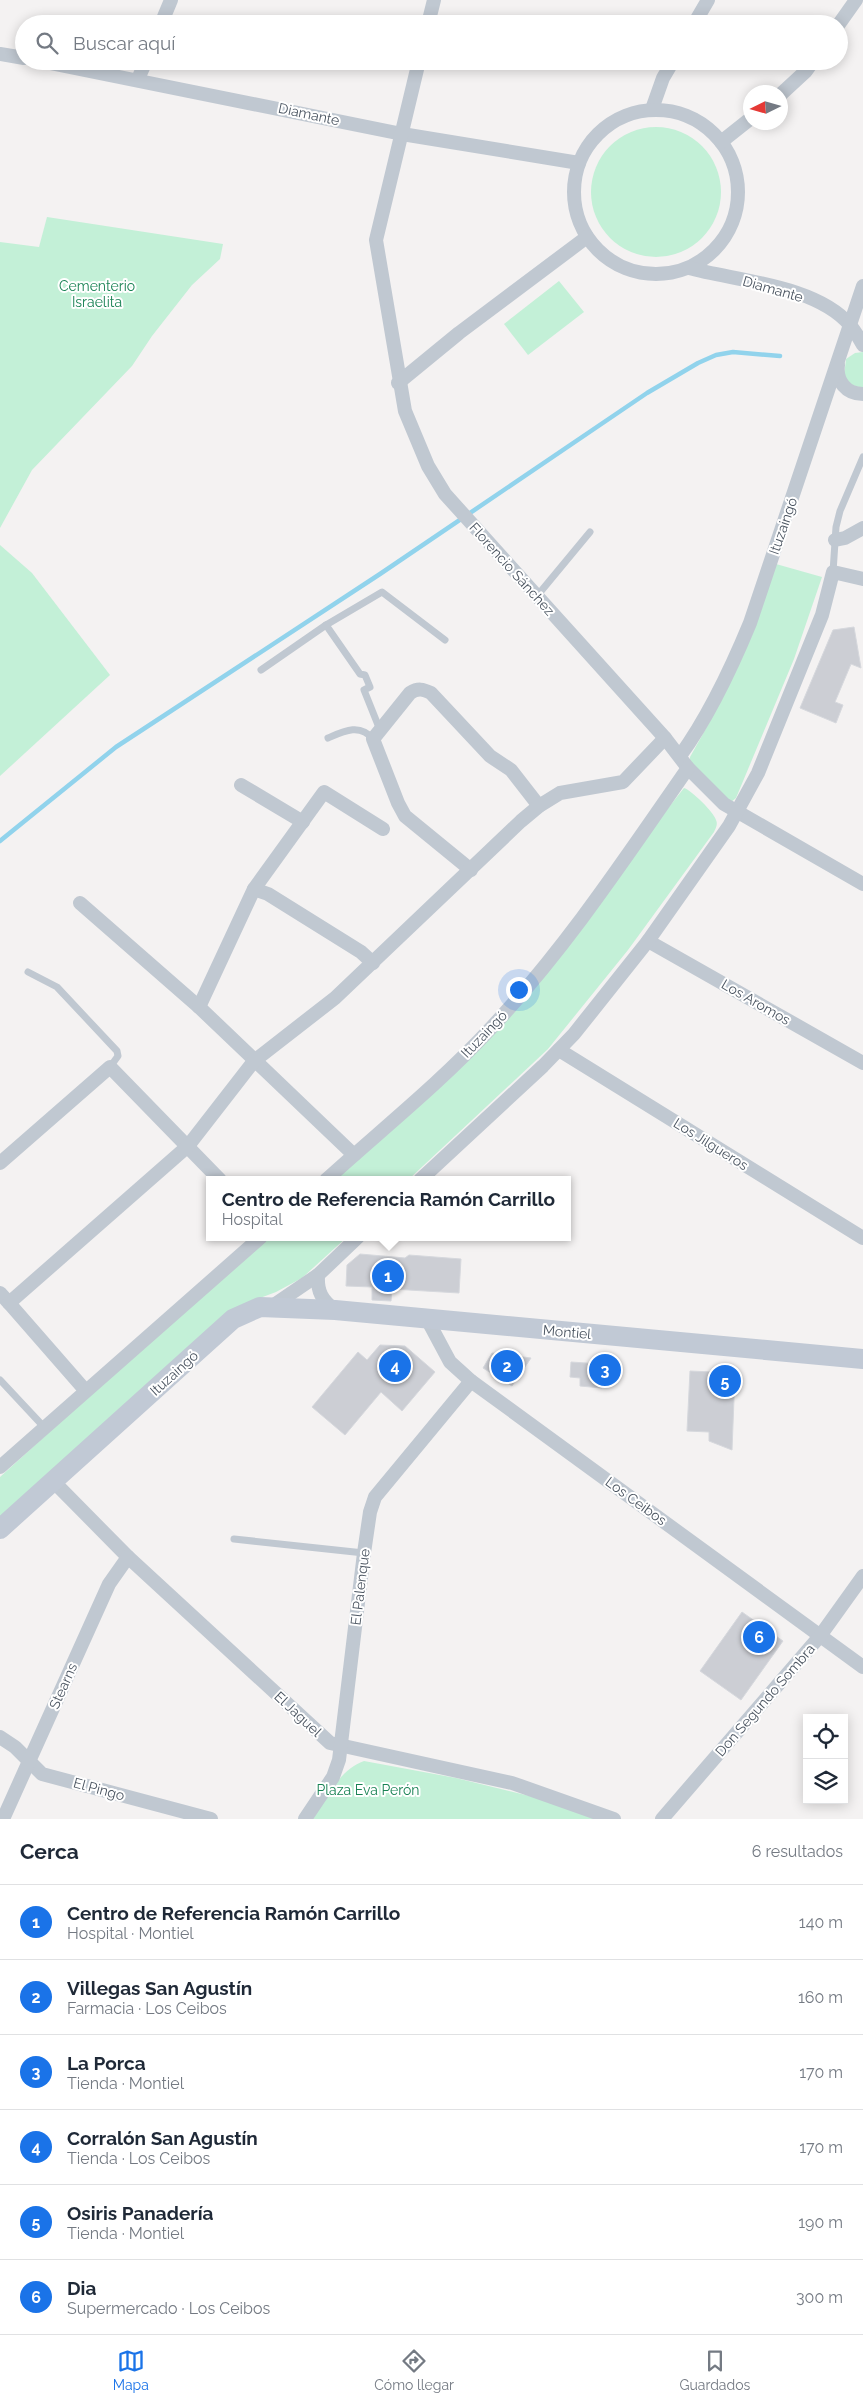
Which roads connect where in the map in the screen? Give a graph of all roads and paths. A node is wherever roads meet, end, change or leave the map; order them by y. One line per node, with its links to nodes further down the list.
1 (171, 0): 5 (street)
2 (434, 0): 6 (street)
3 (708, 0): 7 (street)
4 (856, 0): 8 (street)
5 (165, 15)
6 (430, 15)
7 (699, 15)
8 (845, 15)
9 (0, 54): 10 (street)
10 (15, 56)
11 (89, 70): 16 (street, Diamante)
12 (142, 70): 16 (street)
13 (417, 70): 20 (street, Florencio Sánchez)
14 (668, 70): 18 (street)
15 (807, 70): 17 (street)
16 (138, 79): 20 (street, Diamante)
17 (788, 88)
18 (652, 110): 21 (street); 22 (street)
19 (743, 125): 21 (street)
20 (402, 134): 22 (street, Diamante); 29 (street, Florencio Sánchez)
21 (722, 142): 24 (street)
22 (578, 163): 23 (street)
23 (587, 237): 24 (street); 29 (street)
24 (689, 268): 26 (street, Diamante)
25 (863, 286): 26 (street, Ituzaingó)
26 (850, 325): 27 (street, Diamante); 28 (street, Ituzaingó)
27 (863, 345): 28 (street)
28 (839, 361): 30 (street); 32 (street, Ituzaingó)
29 (398, 383): 39 (street, Florencio Sánchez)
30 (849, 391): 31 (street); 32 (street)
31 (863, 394)
32 (824, 403): 46 (street, Ituzaingó)
33 (863, 458): 36 (lane)
34 (863, 528): 36 (street)
35 (590, 532): 39 (lane)
36 (835, 540): 37 (lane)
37 (833, 572): 38 (street); 50 (street)
38 (863, 579)
39 (536, 597): 45 (street, Florencio Sánchez)
40 (326, 625): 41 (lane); 42 (lane); 43 (lane)
41 (444, 640)
42 (261, 670)
43 (376, 734): 44 (lane); 49 (street); 53 (street)
44 (328, 738)
45 (665, 738): 46 (street, Florencio Sánchez); 49 (street)
46 (680, 756): 47 (street, Florencio Sánchez)
47 (688, 768): 50 (street, Florencio Sánchez); 66 (street, Ituzaingó)
48 (240, 785): 51 (street)
49 (539, 806): 53 (street)
50 (737, 812): 54 (street, Florencio Sánchez); 57 (street)
51 (303, 822): 52 (street); 55 (street)
52 (383, 829)
53 (471, 870): 58 (street)
54 (863, 884)
55 (254, 889): 58 (street); 60 (street)
56 (80, 903): 60 (street)
57 (648, 941): 61 (street); 63 (street, Los Aromos)
58 (373, 963): 62 (street)
59 (28, 972): 64 (lane)
60 (199, 1007): 62 (street)
61 (559, 1050): 70 (street); 71 (street, Los Jilgueros)
62 (254, 1061): 65 (street); 66 (street)
63 (863, 1063)
64 (110, 1067): 65 (street); 67 (street)
65 (188, 1146): 68 (street); 75 (street)
66 (354, 1155): 69 (street, Ituzaingó)
67 (0, 1163)
68 (216, 1176)
69 (330, 1176)
70 (424, 1176)
71 (863, 1238)
72 (256, 1241): 82 (street)
73 (354, 1241): 74 (street, Ituzaingó)
74 (318, 1275): 76 (street, Ituzaingó); 77 (street)
75 (5, 1298): 82 (street)
76 (271, 1307): 77 (street, Montiel); 85 (street, Ituzaingó)
77 (335, 1310): 78 (street, Montiel)
78 (427, 1319): 79 (street, Montiel); 81 (street, Los Ceibos)
79 (863, 1359)
80 (0, 1380): 83 (lane)
81 (471, 1380): 88 (street, El Palenque); 91 (street, Los Ceibos)
82 (85, 1390): 83 (street)
83 (44, 1427): 84 (street)
84 (0, 1466)
85 (54, 1482): 86 (street, Ituzaingó); 89 (street, El Jaguel)
86 (0, 1529)
87 (234, 1539): 88 (lane)
88 (364, 1554): 94 (street, El Palenque)
89 (128, 1557): 94 (street, El Jaguel); 95 (street, Stearns)
90 (863, 1576): 91 (street, Don Segundo Sombra)
91 (820, 1636): 92 (street, Los Ceibos); 100 (street, Don Segundo Sombra)
92 (863, 1667)
93 (0, 1737): 95 (street, El Pingo)
94 (342, 1747): 98 (street, El Palenque); 99 (street, El Jaguel)
95 (28, 1761): 96 (street, Stearns); 97 (street, El Pingo)
96 (4, 1819)
97 (211, 1819)
98 (305, 1819)
99 (614, 1819)
100 (662, 1819)

